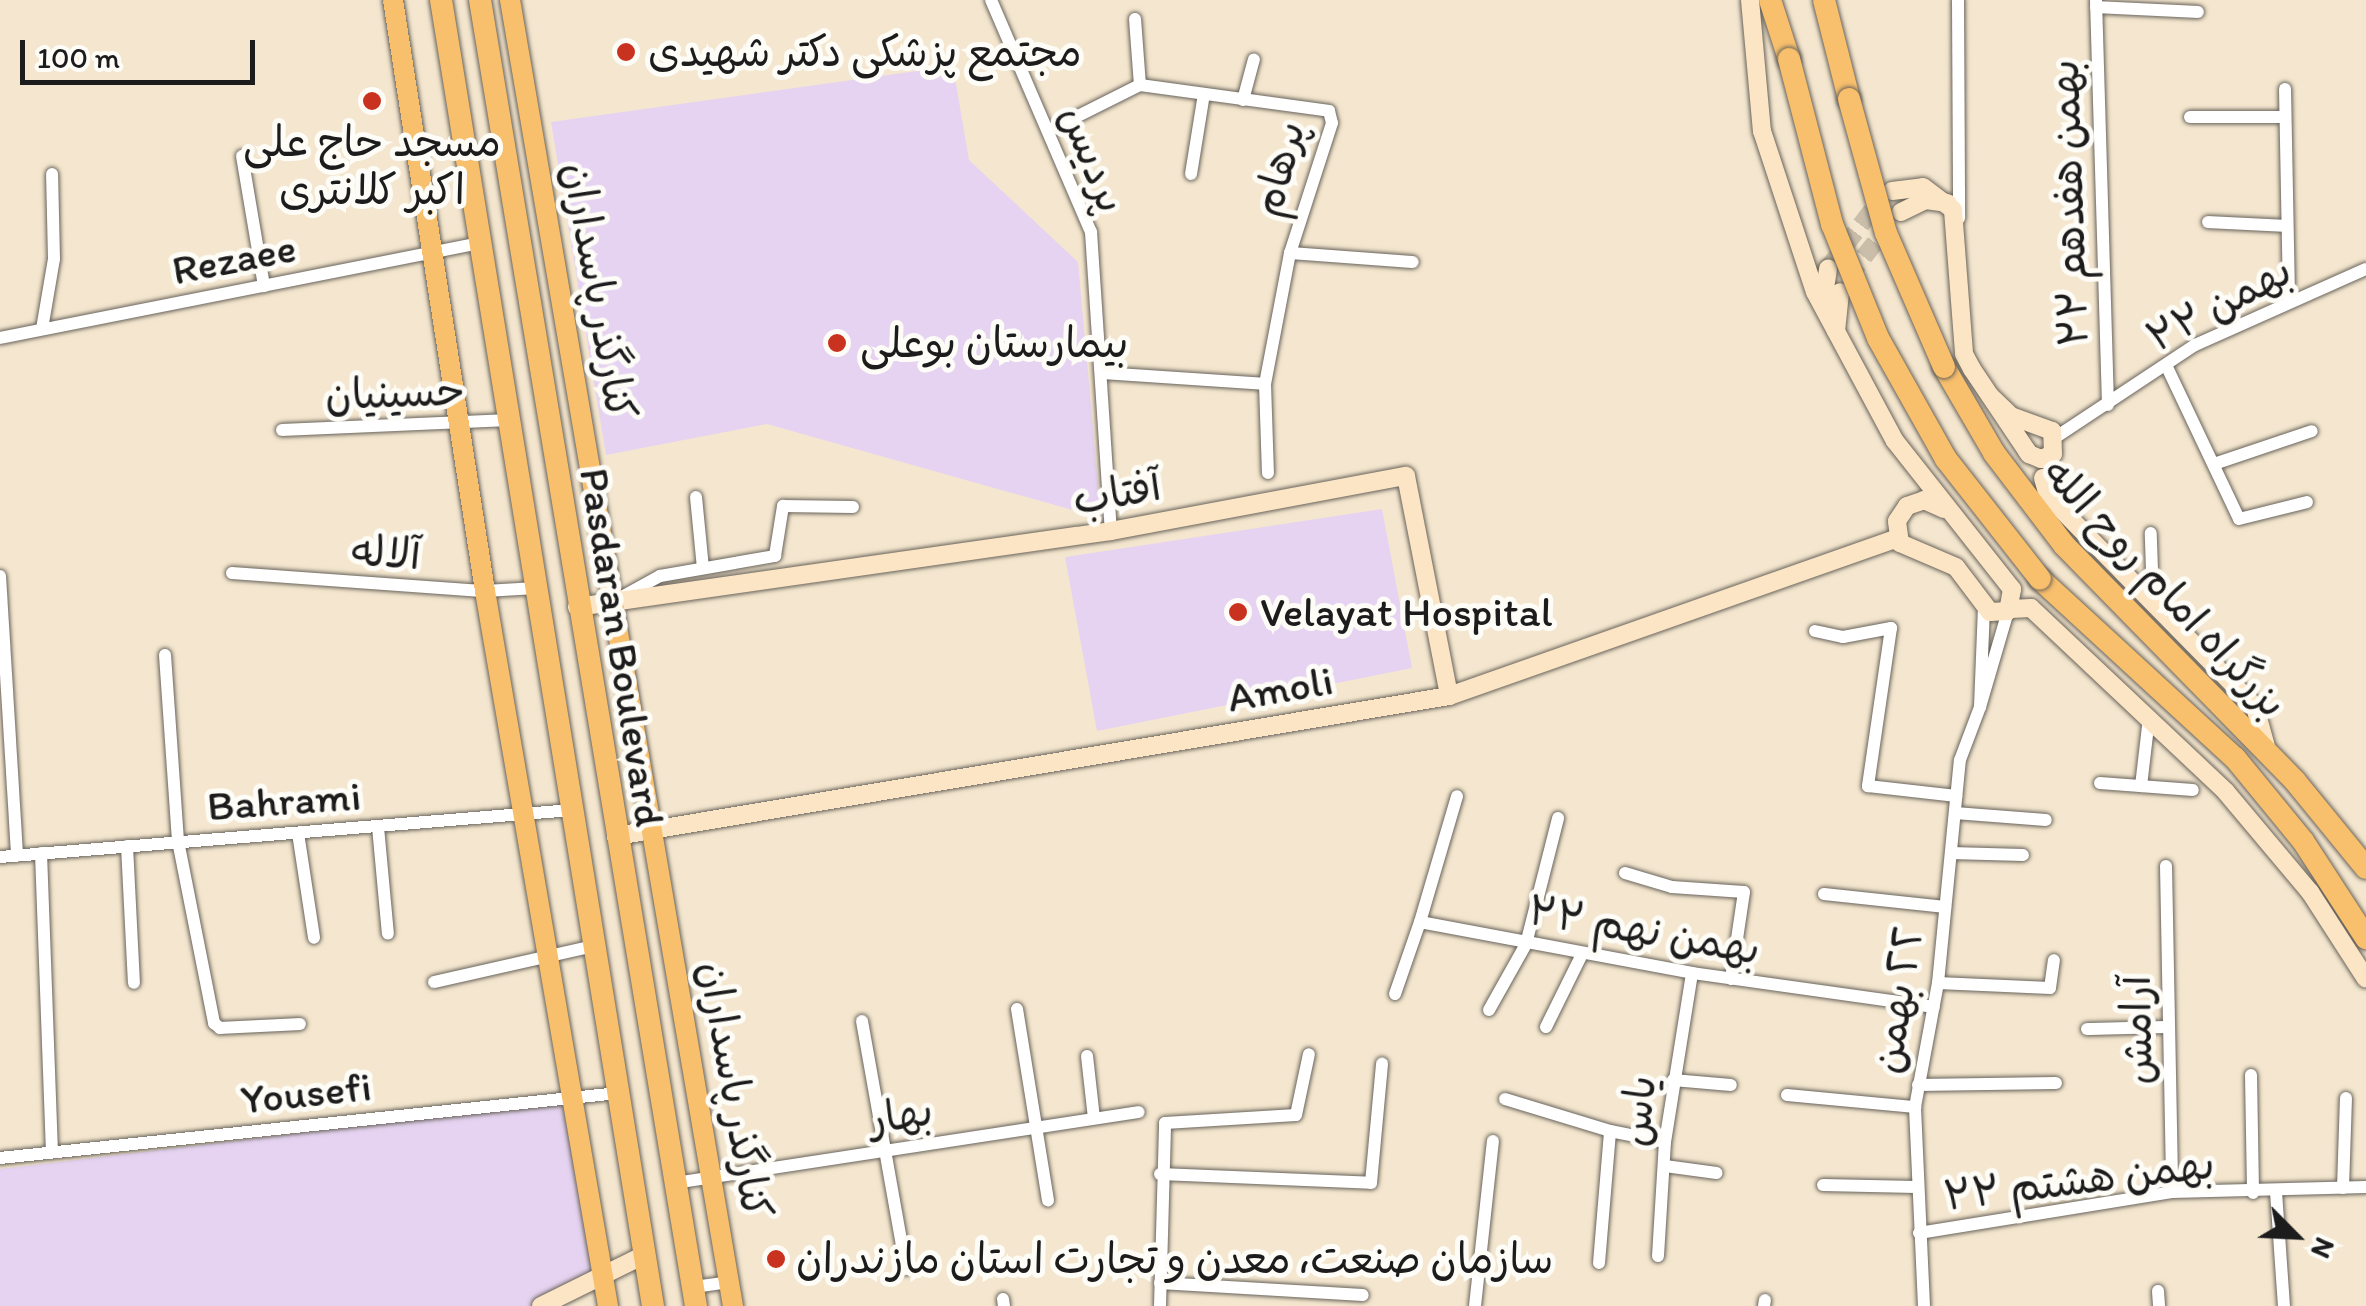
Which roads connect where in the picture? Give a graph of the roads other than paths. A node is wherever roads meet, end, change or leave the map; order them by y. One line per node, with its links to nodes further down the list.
1 (394, 0): 32 (main road)
2 (441, 0): 30 (highway, Pasdaran Boulevard)
3 (480, 0): 74 (highway, Pasdaran Boulevard)
4 (510, 0): 72 (main road, کنارگذر پاسداران)
5 (991, 0): 20 (street, پردیس)
6 (1750, 0): 39 (main road)
7 (1770, 0): 111 (highway, bridge)
8 (1824, 0): 63 (highway, بزرگراه امام روح الله, bridge)
9 (1958, 0): 29 (street)
10 (2096, 4): 11 (street); 47 (street, ۲۲ بهمن هفدهم)
11 (2198, 12)
12 (1135, 18): 14 (street)
13 (1254, 59): 17 (street)
14 (1140, 85): 16 (street, پرهام); 20 (street)
15 (2284, 90): 19 (street)
16 (1204, 94): 17 (street, پرهام); 23 (street)
17 (1244, 100): 31 (street, پرهام)
18 (2190, 117): 19 (street)
19 (2283, 117): 28 (street)
20 (1048, 130): 44 (street, پردیس)
21 (242, 156): 36 (street)
22 (52, 174): 40 (street)
23 (1192, 174)
24 (1892, 190): 25 (main road)
25 (1949, 203): 26 (main road); 29 (main road)
26 (1901, 212)
27 (2208, 222): 28 (street)
28 (2287, 226): 38 (street)
29 (1960, 230): 46 (main road)
30 (480, 243): 32 (street, Rezaee); 48 (highway, Pasdaran Boulevard)
31 (1290, 252): 33 (street); 45 (street, پرهام)
32 (430, 253): 36 (street, Rezaee); 49 (main road)
33 (1412, 262)
34 (1828, 268): 39 (main road)
35 (2366, 269): 38 (street, ۲۲ بهمن)
36 (264, 286): 40 (street, Rezaee)
37 (1840, 292): 42 (main road)
38 (2289, 300): 43 (street, ۲۲ بهمن)
39 (1825, 315): 42 (main road)
40 (42, 330): 41 (street, Rezaee)
41 (0, 338)
42 (1838, 342): 53 (main road)
43 (2166, 365): 47 (street, ۲۲ بهمن); 54 (street)
44 (1101, 373): 45 (street); 62 (street, پردیس)
45 (1265, 384): 55 (street, پرهام)
46 (1990, 396): 52 (main road); 52 (main road)
47 (2108, 405): 52 (street, ۲۲ بهمن)
48 (509, 420): 49 (street, حسینیان); 69 (highway, Pasdaran Boulevard)
49 (458, 426): 50 (street, حسینیان); 70 (main road)
50 (282, 430)
51 (2312, 431): 54 (street)
52 (2054, 446): 56 (main road)
53 (1899, 447): 60 (main road); 61 (main road)
54 (2214, 464): 58 (street)
55 (1268, 473)
56 (2043, 478): 63 (main road); 71 (main road)
57 (696, 497): 66 (street)
58 (2307, 502)
59 (852, 506): 66 (street)
60 (1944, 509): 61 (main road); 75 (main road)
61 (1898, 516): 65 (main road)
62 (1112, 531): 72 (main road, آفتاب); 78 (main road, آفتاب)
63 (2053, 532): 81 (highway, بزرگراه امام روح الله)
64 (2151, 533): 71 (street)
65 (1898, 538): 73 (main road); 78 (main road, Amoli)
66 (704, 568): 72 (street)
67 (232, 572): 70 (street, آلاله)
68 (0, 576): 100 (street)
69 (536, 588): 70 (street, آلاله); 87 (highway, Pasdaran Boulevard)
70 (485, 591): 88 (main road)
71 (2144, 594): 81 (main road)
72 (615, 601): 74 (main road, آفتاب); 93 (main road, کنارگذر پاسداران)
73 (1983, 604): 75 (main road); 79 (street)
74 (577, 607): 95 (highway, Pasdaran Boulevard)
75 (2009, 610): 79 (street); 80 (main road)
76 (1815, 630): 86 (street)
77 (165, 655): 96 (street)
78 (1449, 696): 93 (main road, Amoli)
79 (1980, 707): 86 (street, ٢٢ بهمن)
80 (2149, 718): 83 (street); 119 (main road)
81 (2268, 754): 104 (highway, بزرگراه امام روح الله)
82 (2100, 782): 83 (street)
83 (2141, 786): 84 (street)
84 (2193, 790)
85 (1457, 796): 108 (street)
86 (1956, 796): 89 (street, ٢٢ بهمن)
87 (572, 810): 88 (street, Bahrami); 113 (highway, Pasdaran Boulevard)
88 (524, 814): 92 (street, Bahrami); 115 (main road)
89 (1954, 814): 91 (street); 99 (street, ٢٢ بهمن)
90 (1558, 818): 112 (street)
91 (2046, 820)
92 (378, 828): 94 (street, Bahrami); 109 (street)
93 (653, 830): 95 (main road, Amoli); 158 (main road, کنارگذر پاسداران)
94 (298, 833): 96 (street, Bahrami); 110 (street)
95 (616, 836): 159 (highway, Pasdaran Boulevard)
96 (178, 841): 97 (street, Bahrami); 128 (street)
97 (127, 846): 98 (street, Bahrami); 121 (street)
98 (40, 853): 100 (street, Bahrami); 152 (street)
99 (1950, 853): 101 (street); 107 (street, ٢٢ بهمن)
100 (17, 855): 102 (street, Bahrami)
101 (2023, 855)
102 (0, 856)
103 (2166, 866): 130 (street, آرامش)
104 (2366, 868)
105 (1625, 873): 118 (street)
106 (1824, 894): 107 (street)
107 (1946, 908): 122 (street, ٢٢ بهمن)
108 (1420, 922): 112 (street, ۲۲ بهمن نهم); 123 (street)
109 (388, 934)
110 (314, 938)
111 (2366, 938)
112 (1526, 944): 114 (street, ۲۲ بهمن نهم); 126 (street)
113 (594, 946): 115 (street); 140 (highway, Pasdaran Boulevard)
114 (1582, 954): 117 (street, ۲۲ بهمن نهم); 129 (street)
115 (547, 960): 120 (street); 144 (main road)
116 (2054, 960): 122 (street)
117 (1692, 973): 118 (street, ۲۲ بهمن نهم); 136 (street, یاس)
118 (1732, 979): 124 (street, ۲۲ بهمن نهم)
119 (2366, 979)
120 (434, 982)
121 (134, 983)
122 (1938, 983): 124 (street, ٢٢ بهمن)
123 (1395, 994)
124 (1934, 1007): 139 (street, ٢٢ بهمن)
125 (1017, 1009): 148 (street)
126 (1488, 1010)
127 (862, 1021): 153 (street)
128 (300, 1024)
129 (1546, 1027)
130 (2169, 1027): 131 (street); 164 (street, آرامش)
131 (2087, 1029)
132 (1309, 1054): 157 (street)
133 (1087, 1056): 147 (street)
134 (1382, 1064): 157 (street)
135 (2251, 1075): 166 (street)
136 (1673, 1080): 138 (street); 151 (street, یاس)
137 (2056, 1083): 139 (street)
138 (1731, 1085)
139 (1918, 1085): 145 (street, ٢٢ بهمن)
140 (618, 1093): 144 (street, Yousefi); 169 (highway, Pasdaran Boulevard)
141 (1787, 1094): 145 (street)
142 (1505, 1098): 149 (street)
143 (2346, 1098): 162 (street)
144 (573, 1100): 152 (street, Yousefi); 173 (main road)
145 (1915, 1107): 161 (street, ٢٢ بهمن)
146 (1139, 1112): 147 (street, بهار)
147 (1094, 1118): 148 (street, بهار)
148 (1035, 1126): 153 (street, بهار); 167 (street)
149 (1610, 1131): 151 (street); 171 (street)
150 (1493, 1141): 184 (street)
151 (1664, 1142): 155 (street, یاس)
152 (52, 1151): 154 (street, Yousefi)
153 (885, 1151): 158 (street, بهار); 172 (street)
154 (0, 1158)
155 (1665, 1166): 156 (street); 170 (street, یاس)
156 (1717, 1173)
157 (1160, 1174): 175 (street)
158 (712, 1178): 159 (street, بهار); 174 (main road, کنارگذر پاسداران)
159 (675, 1183): 178 (highway, Pasdaran Boulevard)
160 (1823, 1186): 161 (street)
161 (1916, 1187): 168 (street, ٢٢ بهمن)
162 (2342, 1188): 163 (street, ۲۲ بهمن هشتم); 165 (street, ۲۲ بهمن هشتم)
163 (2366, 1188)
164 (2172, 1192): 166 (street, ۲۲ بهمن هشتم); 168 (street, ۲۲ بهمن هشتم)
165 (2276, 1192): 166 (street, ۲۲ بهمن هشتم); 187 (street)
166 (2253, 1193)
167 (1048, 1201)
168 (1919, 1233): 185 (street, ٢٢ بهمن)
169 (644, 1255): 173 (main road); 181 (highway, Pasdaran Boulevard)
170 (1658, 1256)
171 (1600, 1262)
172 (906, 1269)
173 (604, 1275): 179 (main road); 180 (main road)
174 (729, 1282): 178 (street); 182 (main road, کنارگذر پاسداران)
175 (1160, 1283): 177 (street); 183 (street)
176 (2158, 1290): 186 (street)
177 (1363, 1294)
178 (695, 1297)
179 (541, 1306)
180 (608, 1306)
181 (653, 1306)
182 (733, 1306)
183 (1160, 1306)
184 (1474, 1306)
185 (1924, 1306)
186 (2159, 1306)
187 (2284, 1306)

